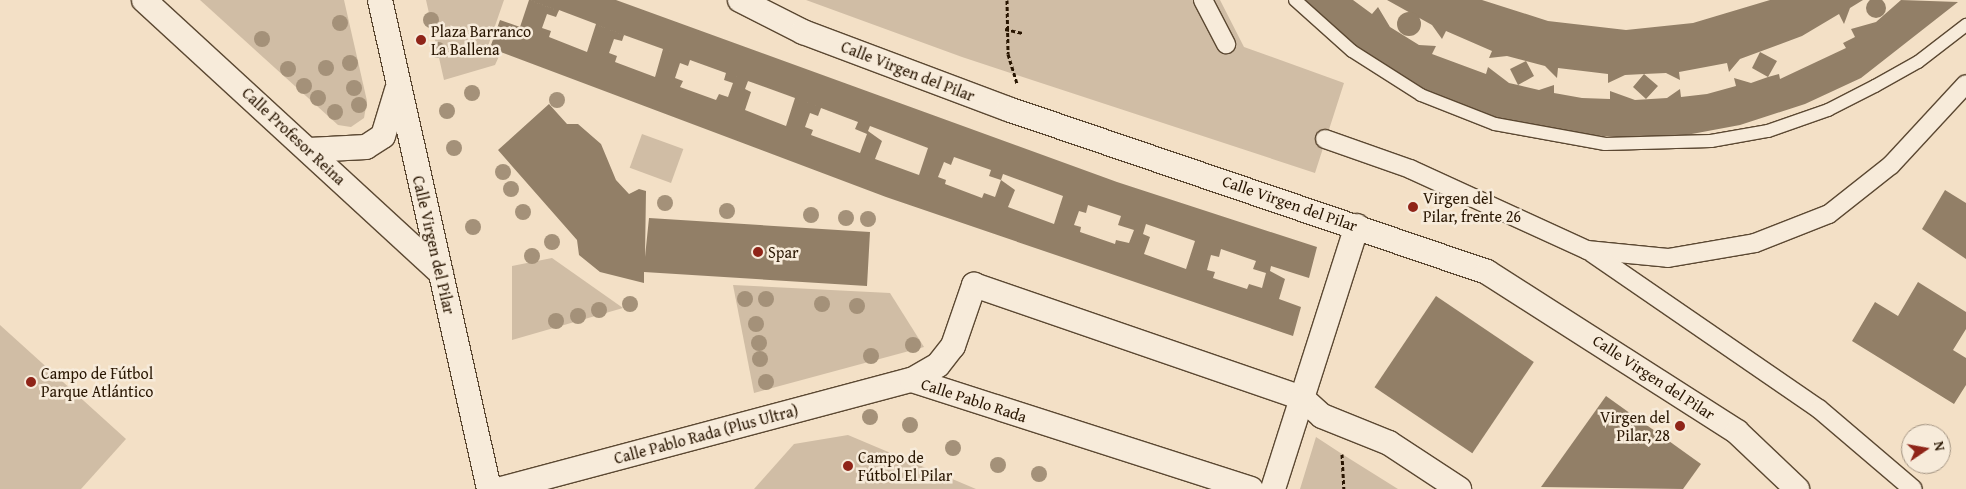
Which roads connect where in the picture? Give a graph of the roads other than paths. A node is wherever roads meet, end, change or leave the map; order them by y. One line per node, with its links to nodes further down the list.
1 (144, 0): 11 (street, Calle Profesor Reina)
2 (380, 0): 8 (street, Calle Virgen del Pilar)
3 (740, 0): 12 (street, Calle Virgen del Pilar)
4 (1202, 0): 7 (street)
5 (1295, 0): 6 (lane)
6 (1966, 25)
7 (1226, 44)
8 (398, 84): 11 (street); 14 (street, Calle Virgen del Pilar)
9 (1966, 84): 13 (street)
10 (1325, 139): 13 (street)
11 (308, 150): 14 (street, Calle Profesor Reina)
12 (1358, 226): 16 (street); 22 (street, Calle Virgen del Pilar)
13 (1587, 250): 23 (street)
14 (441, 273): 17 (street, Calle Virgen del Pilar)
15 (912, 380): 16 (street, Calle Pablo Rada); 18 (street, Calle Pablo Rada (Plus Ultra)); 19 (street, Calle Pablo Rada)
16 (1302, 398): 20 (street); 21 (street, Calle Pablo Rada)
17 (489, 489)
18 (501, 489)
19 (1251, 489)
20 (1273, 489)
21 (1459, 489)
22 (1797, 489)
23 (1913, 489)

